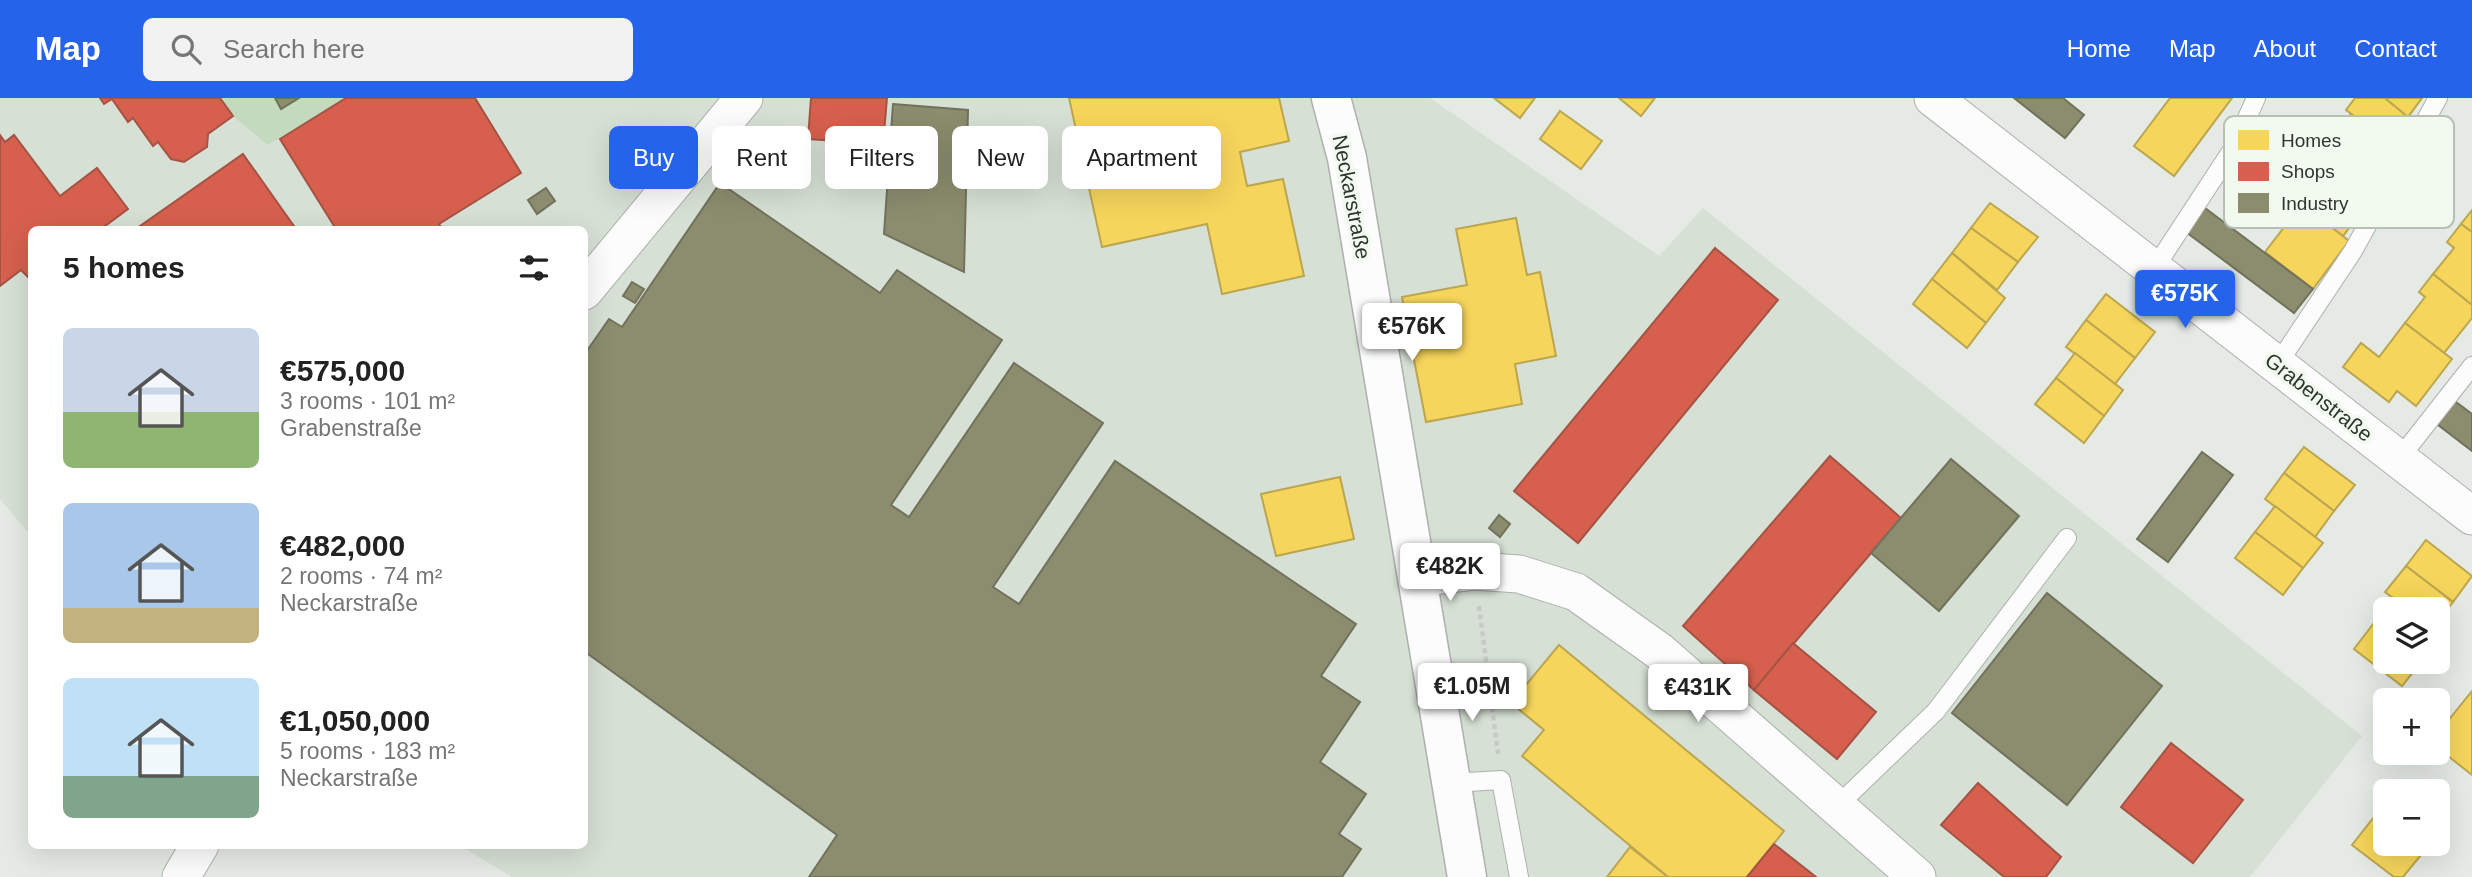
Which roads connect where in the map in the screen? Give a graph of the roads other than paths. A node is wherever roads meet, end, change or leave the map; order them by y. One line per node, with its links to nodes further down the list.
1 (744, 98): 11 (street)
2 (1331, 98): 17 (main road, Neckarstraße)
3 (1933, 98): 10 (street, Grabenstraße)
4 (2256, 98): 6 (lane)
5 (2438, 98): 7 (lane)
6 (2248, 116)
7 (2428, 116)
8 (2224, 162): 10 (lane)
9 (2366, 228): 12 (lane)
10 (2154, 269): 12 (street, Grabenstraße)
11 (588, 285)
12 (2277, 365): 14 (street, Grabenstraße)
13 (2472, 366): 14 (lane)
14 (2399, 459): 15 (street, Grabenstraße)
15 (2472, 516)
16 (2067, 538): 19 (lane)
17 (1418, 578): 18 (main road, Neckarstraße); 19 (street)
18 (1452, 783): 22 (main road, Neckarstraße); 23 (lane)
19 (1836, 807): 24 (street)
20 (198, 849): 21 (street)
21 (181, 877)
22 (1467, 877)
23 (1519, 877)
24 (1917, 877)

